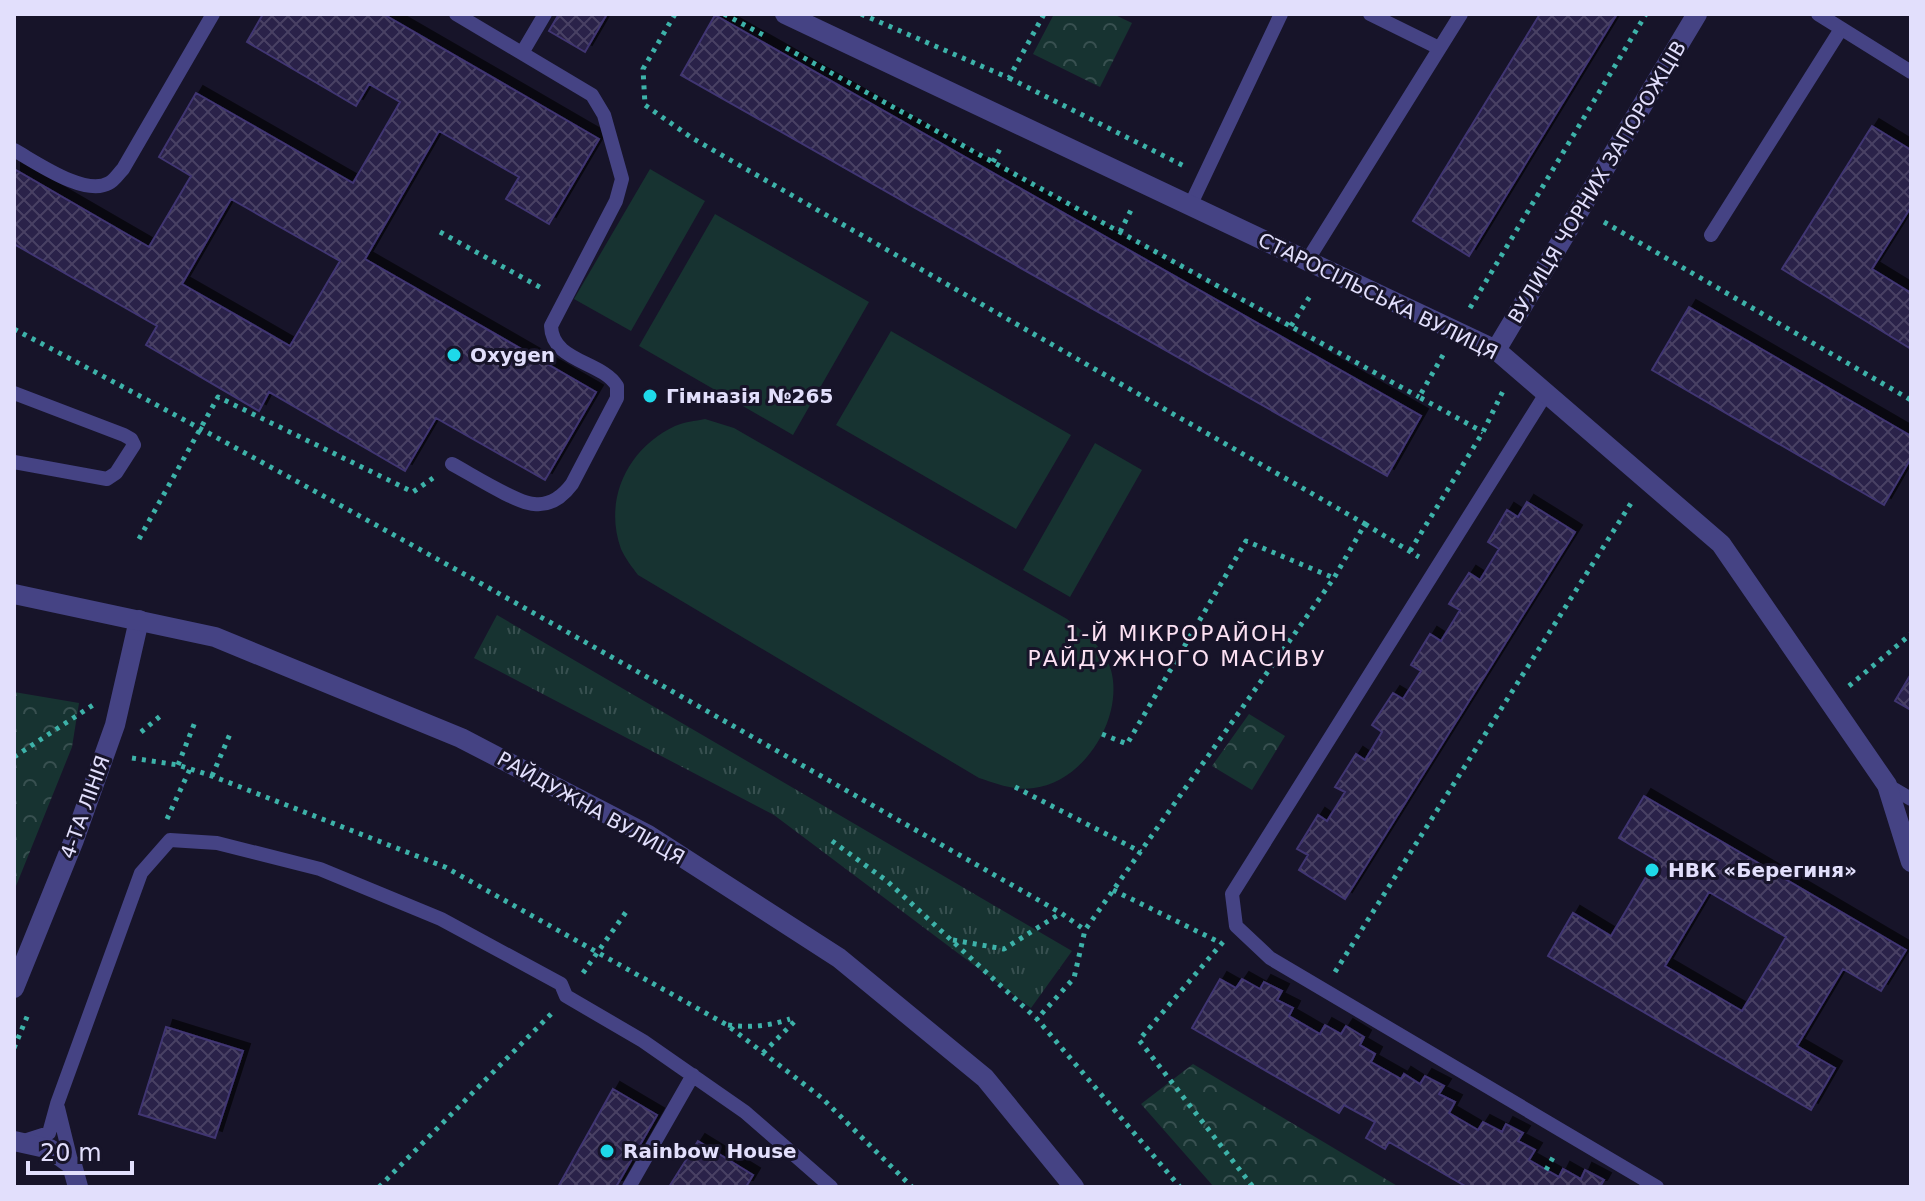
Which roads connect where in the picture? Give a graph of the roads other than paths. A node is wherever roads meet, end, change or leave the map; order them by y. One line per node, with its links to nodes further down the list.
1 (213, 14): 14 (lane)
2 (456, 14): 12 (lane)
3 (545, 14): 12 (lane)
4 (785, 14): 15 (street, СТАРОСІЛЬСЬКА ВУЛИЦЯ)
5 (1281, 14): 15 (lane)
6 (1370, 14): 11 (lane)
7 (1461, 14): 11 (lane)
8 (1697, 14): 18 (street, ВУЛИЦЯ ЧОРНИХ ЗАПОРОЖЦІВ)
9 (1818, 14): 10 (lane)
10 (1841, 29): 13 (lane); 16 (lane)
11 (1439, 48): 17 (lane)
12 (522, 53): 22 (lane)
13 (1911, 72)
14 (14, 150)
15 (1190, 206): 17 (street, СТАРОСІЛЬСЬКА ВУЛИЦЯ)
16 (1711, 235)
17 (1307, 261): 18 (street, СТАРОСІЛЬСЬКА ВУЛИЦЯ)
18 (1496, 350): 19 (street, СТАРОСІЛЬСЬКА ВУЛИЦЯ)
19 (1547, 392): 25 (street, СТАРОСІЛЬСЬКА ВУЛИЦЯ); 37 (lane)
20 (14, 393): 21 (lane)
21 (14, 462)
22 (452, 464)
23 (14, 594): 24 (street, РАЙДУЖНА ВУЛИЦЯ)
24 (139, 620): 28 (street, 4-ТА ЛІНІЯ); 36 (street, РАЙДУЖНА ВУЛИЦЯ)
25 (1887, 785): 26 (lane); 27 (street, СТАРОСІЛЬСЬКА ВУЛИЦЯ)
26 (1911, 799)
27 (1911, 862)
28 (14, 988)
29 (693, 1075): 30 (lane); 34 (lane); 35 (lane)
30 (57, 1104): 31 (lane); 32 (lane)
31 (16, 1142): 32 (street)
32 (72, 1165): 33 (street)
33 (78, 1187)
34 (629, 1187)
35 (831, 1187)
36 (1074, 1187)
37 (1657, 1187)

